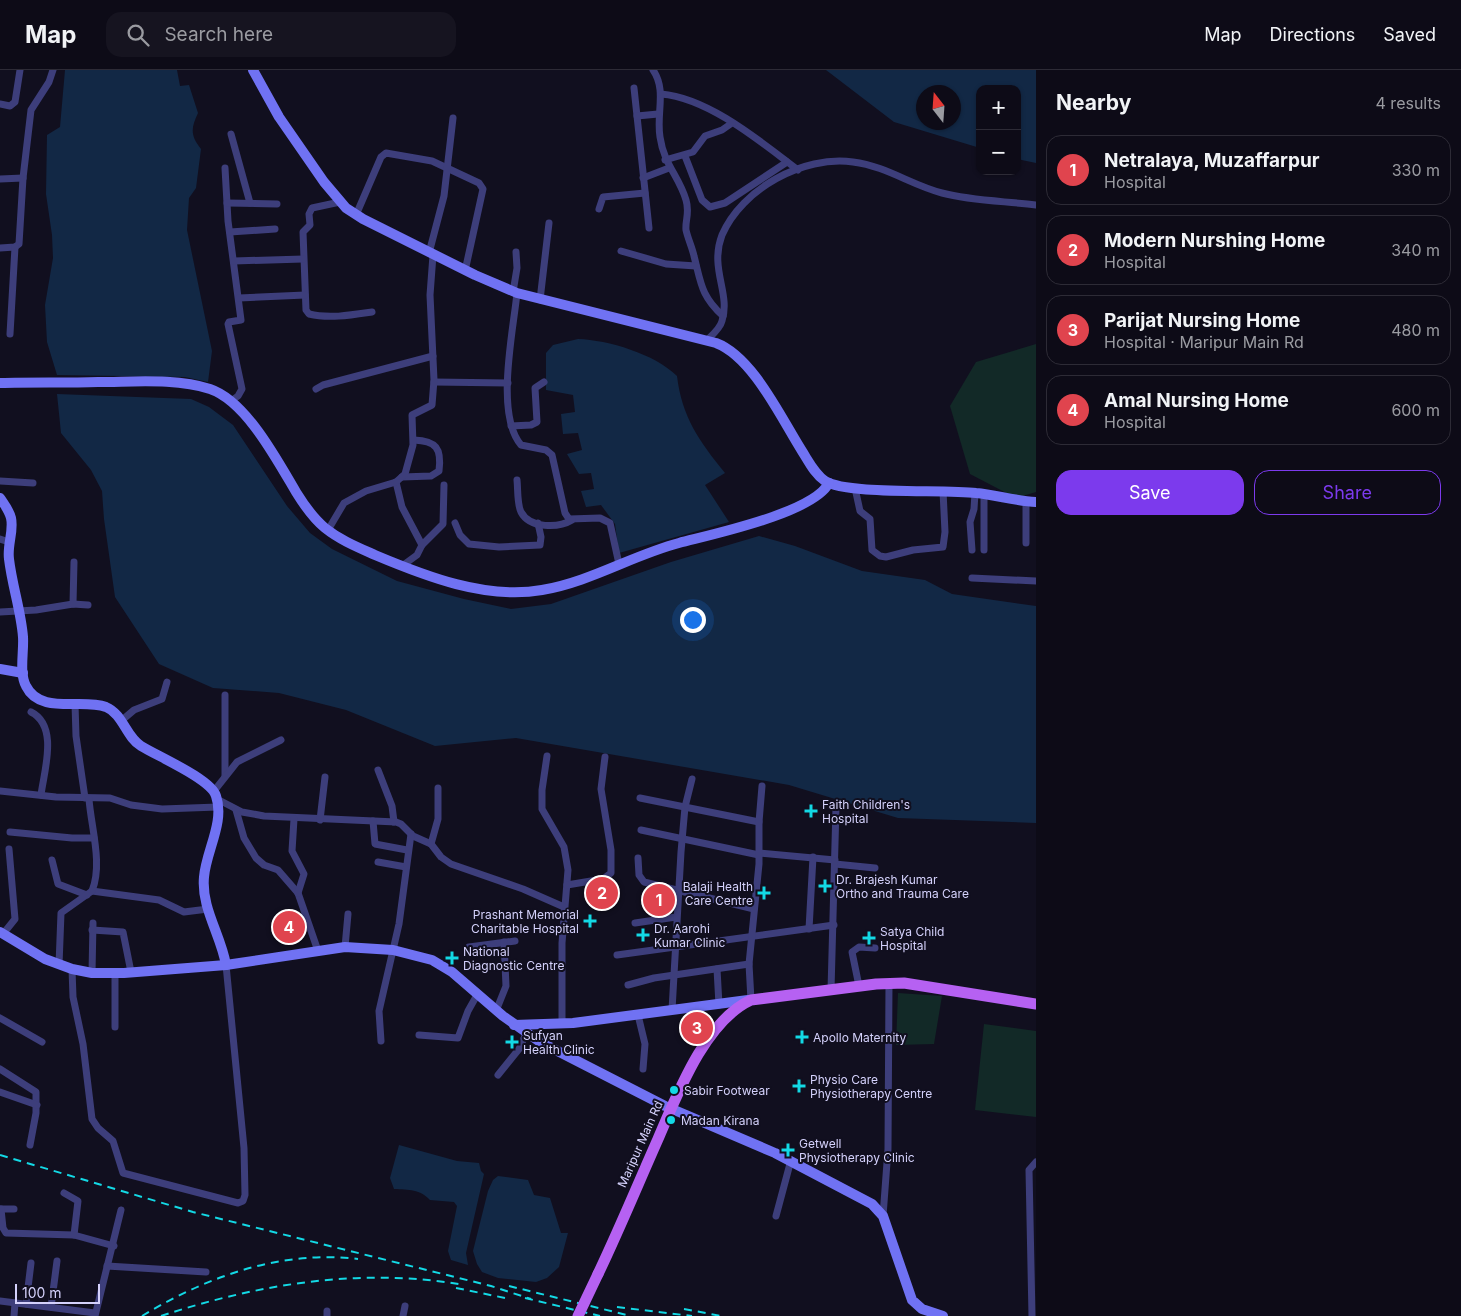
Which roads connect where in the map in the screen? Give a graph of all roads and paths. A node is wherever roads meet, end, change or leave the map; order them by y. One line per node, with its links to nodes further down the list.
1 (20, 70): 7 (street)
2 (53, 70): 20 (street)
3 (253, 70): 24 (street)
4 (653, 70): 6 (street)
5 (634, 88): 9 (street)
6 (661, 94): 8 (street); 11 (street)
7 (0, 104)
8 (658, 114): 9 (street); 14 (street)
9 (637, 116): 21 (street)
10 (453, 118): 18 (street)
11 (732, 123): 13 (street); 15 (street)
12 (231, 134): 26 (street)
13 (685, 156): 14 (street); 15 (street)
14 (666, 160): 17 (street)
15 (787, 162): 19 (street)
16 (225, 168): 25 (street)
17 (669, 168): 21 (street); 42 (street)
18 (448, 169): 30 (street); 39 (street); 43 (street)
19 (798, 170): 28 (street); 49 (street)
20 (23, 178): 22 (street); 35 (street)
21 (643, 178): 23 (street)
22 (0, 179)
23 (646, 193): 29 (street); 32 (street)
24 (340, 202): 30 (street); 40 (street)
25 (227, 203): 26 (street); 34 (street)
26 (250, 203): 27 (street)
27 (277, 204)
28 (1036, 205)
29 (599, 209)
30 (356, 215): 39 (street)
31 (549, 224): 47 (street)
32 (649, 228)
33 (275, 229): 34 (street)
34 (230, 232): 41 (street)
35 (15, 247): 36 (street); 50 (street)
36 (0, 248)
37 (621, 250): 42 (street)
38 (516, 252): 44 (street)
39 (431, 254): 43 (street); 52 (street)
40 (303, 259): 41 (street); 45 (street)
41 (234, 261): 46 (street)
42 (696, 266): 49 (street)
43 (465, 270): 44 (street)
44 (515, 293): 47 (street); 56 (street)
45 (305, 295): 46 (street); 48 (street)
46 (239, 298): 58 (street)
47 (540, 300): 51 (street)
48 (372, 312)
49 (723, 316): 51 (street)
50 (10, 334)
51 (706, 341): 65 (street)
52 (433, 356): 54 (street); 57 (street)
53 (0, 382): 58 (street)
54 (434, 382): 56 (street); 60 (street)
55 (544, 382): 59 (street)
56 (508, 383): 59 (street)
57 (316, 389)
58 (230, 401): 75 (street)
59 (511, 426): 72 (street)
60 (414, 440): 61 (street); 61 (street)
61 (399, 480): 75 (street); 78 (street)
62 (517, 480): 74 (street)
63 (0, 481): 64 (street)
64 (33, 483)
65 (829, 483): 67 (street); 82 (street)
66 (444, 485): 78 (street)
67 (855, 488): 68 (street); 68 (street)
68 (943, 491): 69 (street)
69 (979, 493): 71 (street); 79 (street); 80 (street)
70 (0, 498): 76 (street)
71 (1031, 502): 77 (street)
72 (572, 520): 74 (street); 82 (street)
73 (454, 523): 74 (street)
74 (538, 523)
75 (328, 530): 83 (street)
76 (4, 540): 88 (street)
77 (1026, 544)
78 (422, 545): 83 (street)
79 (972, 550)
80 (984, 550)
81 (74, 562): 86 (street)
82 (619, 564): 83 (street)
83 (402, 566)
84 (972, 578): 85 (street)
85 (1036, 581)
86 (73, 604): 87 (street); 88 (street)
87 (88, 605)
88 (18, 610): 89 (street); 91 (street)
89 (0, 612)
90 (0, 669): 91 (street)
91 (23, 673): 94 (street)
92 (168, 682): 96 (street)
93 (225, 695): 101 (street)
94 (75, 704): 96 (street); 108 (street)
95 (31, 712): 107 (street)
96 (121, 721): 110 (street)
97 (281, 740): 101 (street)
98 (547, 756): 135 (street)
99 (605, 757): 135 (street)
100 (378, 770): 117 (street)
101 (226, 776): 110 (street)
102 (325, 777): 115 (street)
103 (692, 779): 111 (street)
104 (762, 786): 118 (street)
105 (438, 788): 124 (street)
106 (0, 792): 107 (street)
107 (41, 794): 108 (street)
108 (87, 798): 110 (street); 122 (street)
109 (640, 798): 111 (street)
110 (216, 799): 113 (street); 140 (street)
111 (685, 807): 118 (street); 123 (street)
112 (836, 807): 132 (street)
113 (236, 810): 114 (street); 138 (street)
114 (294, 818): 115 (street); 138 (street)
115 (320, 820): 116 (street)
116 (373, 821): 117 (street); 126 (street)
117 (394, 822): 121 (street)
118 (759, 822): 127 (street)
119 (641, 830): 123 (street)
120 (10, 832): 122 (street)
121 (411, 834): 124 (street); 126 (street)
122 (94, 838): 137 (street)
123 (683, 839): 127 (street); 136 (street)
124 (431, 844): 139 (street)
125 (9, 849): 147 (street)
126 (407, 850): 133 (street)
127 (759, 854): 128 (street); 141 (street)
128 (813, 857): 132 (street); 146 (street)
129 (638, 858): 136 (street)
130 (52, 860): 137 (street)
131 (378, 862): 133 (street)
132 (835, 862): 134 (street); 145 (street)
133 (406, 867): 155 (street)
134 (875, 868)
135 (567, 885): 139 (street)
136 (678, 892): 141 (street); 143 (street)
137 (90, 893): 140 (street); 159 (street)
138 (298, 893): 156 (street)
139 (564, 907): 179 (street)
140 (208, 909): 160 (street)
141 (754, 909): 148 (street)
142 (348, 914): 151 (street)
143 (676, 917): 144 (street); 153 (street)
144 (635, 923)
145 (834, 925): 146 (street); 170 (street)
146 (809, 928): 148 (street)
147 (1, 933): 159 (street)
148 (753, 937): 153 (street); 158 (street)
149 (515, 941): 150 (street)
150 (504, 942): 152 (street); 176 (street)
151 (345, 947): 155 (street); 156 (street)
152 (469, 947)
153 (675, 947): 157 (street); 166 (street)
154 (876, 948): 169 (street)
155 (393, 950): 171 (street); 184 (street)
156 (318, 951): 160 (street)
157 (617, 955)
158 (749, 964): 162 (street); 172 (street)
159 (59, 965): 161 (street)
160 (226, 965): 161 (street); 164 (street)
161 (72, 969): 163 (street)
162 (718, 969): 166 (street); 174 (street)
163 (92, 972): 164 (street); 165 (street)
164 (131, 972): 165 (street)
165 (115, 973): 181 (street)
166 (674, 976): 168 (street); 175 (street)
167 (889, 983): 169 (main road); 173 (main road); 200 (street)
168 (628, 985)
169 (859, 986): 170 (main road)
170 (831, 990): 172 (main road)
171 (477, 995): 176 (street); 183 (street)
172 (751, 1000): 174 (street); 191 (main road, Maripur Main Rd)
173 (1036, 1004)
174 (719, 1005): 175 (street)
175 (672, 1010): 177 (street)
176 (496, 1011): 180 (street)
177 (638, 1015): 179 (street); 187 (street)
178 (0, 1018): 185 (street)
179 (562, 1024): 180 (street)
180 (514, 1025): 182 (street)
181 (115, 1027)
182 (526, 1034): 188 (street); 191 (street)
183 (419, 1035)
184 (381, 1041)
185 (42, 1042)
186 (0, 1069): 190 (street)
187 (643, 1069)
188 (498, 1075)
189 (0, 1092): 190 (street)
190 (37, 1105): 192 (street)
191 (670, 1109): 193 (street); 215 (main road, Maripur Main Rd, bridge)
192 (30, 1145)
193 (791, 1160): 199 (street); 200 (street)
194 (1036, 1162): 217 (street)
195 (64, 1193): 201 (street)
196 (0, 1209): 197 (street); 201 (street)
197 (14, 1209)
198 (121, 1210): 202 (street)
199 (776, 1216)
200 (883, 1216): 216 (street)
201 (74, 1235): 202 (street)
202 (114, 1246): 205 (street)
203 (57, 1261): 211 (street)
204 (31, 1263): 209 (street)
205 (107, 1266): 206 (street); 212 (street)
206 (206, 1272)
207 (0, 1302): 208 (street)
208 (15, 1303): 209 (street); 213 (street)
209 (26, 1304): 211 (street)
210 (405, 1306): 214 (street)
211 (51, 1307): 212 (street)
212 (95, 1314)
213 (14, 1316)
214 (403, 1316)
215 (578, 1316)
216 (943, 1316)
217 (1032, 1316)

